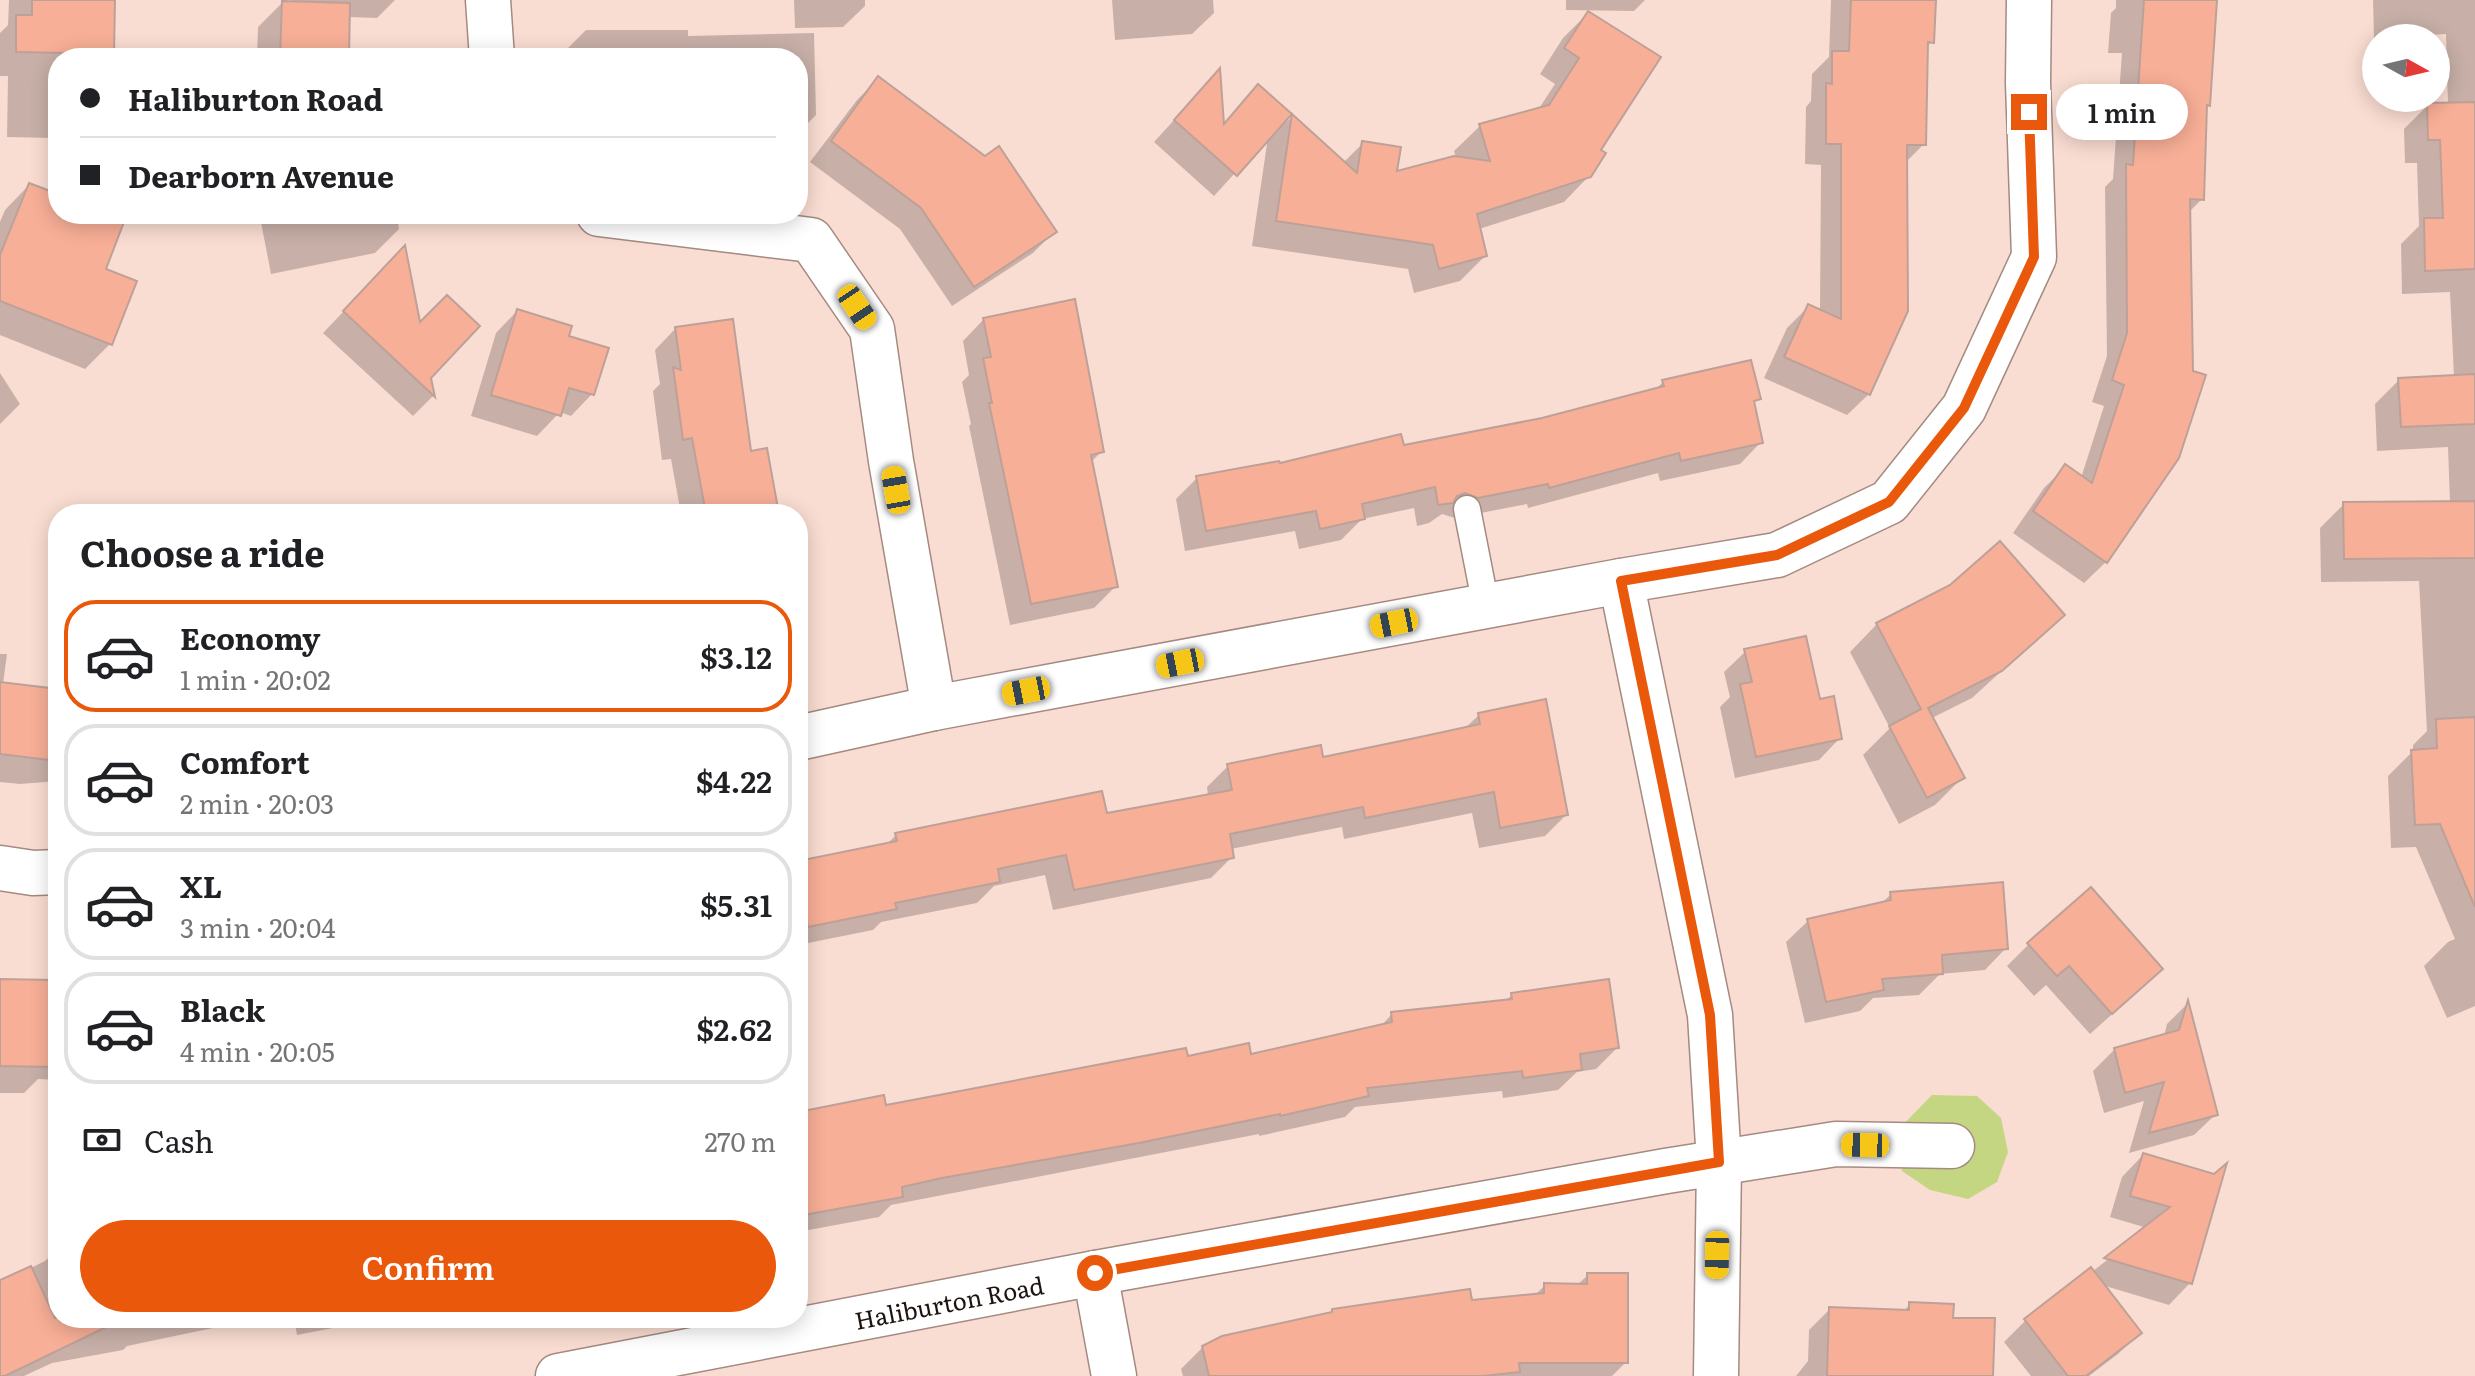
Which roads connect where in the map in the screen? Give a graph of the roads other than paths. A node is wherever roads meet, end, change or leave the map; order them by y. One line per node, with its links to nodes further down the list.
1 (488, 0): 3 (street)
2 (2029, 0): 6 (street)
3 (491, 48)
4 (681, 224): 8 (street)
5 (1467, 509): 7 (lane)
6 (1621, 581): 7 (street); 13 (street)
7 (1486, 606): 8 (street)
8 (934, 708): 9 (street)
9 (808, 736)
10 (0, 868): 11 (street)
11 (48, 872)
12 (1952, 1146): 13 (street, Haliburton Road)
13 (1719, 1162): 14 (street, Haliburton Road); 17 (street)
14 (1095, 1273): 15 (street, Haliburton Road); 16 (street)
15 (558, 1376)
16 (1114, 1376)
17 (1716, 1376)

